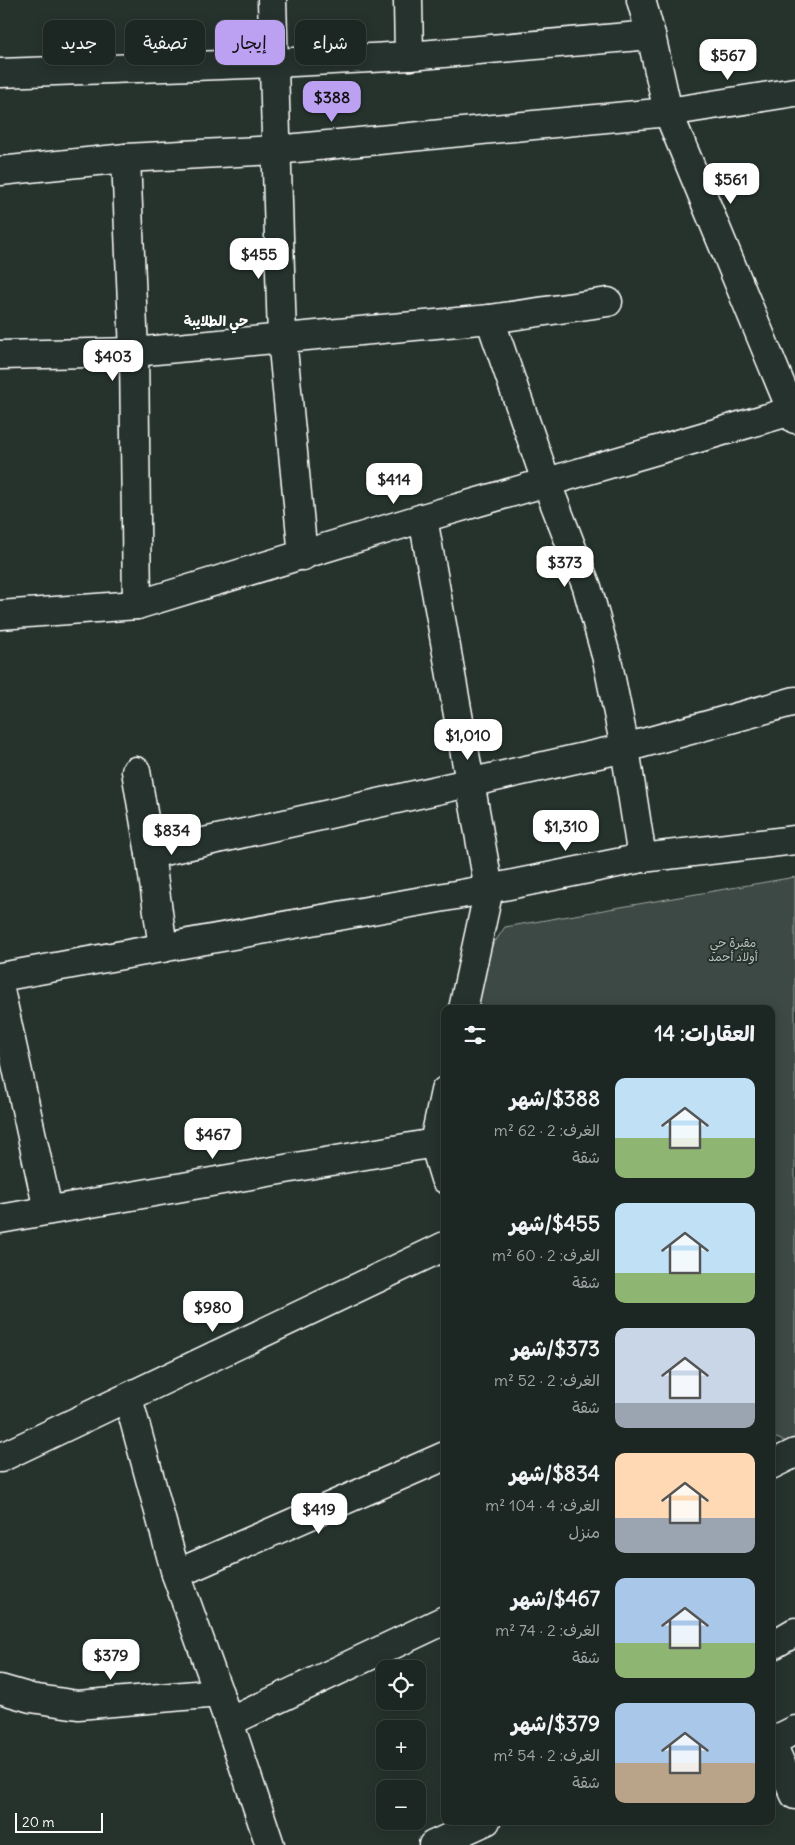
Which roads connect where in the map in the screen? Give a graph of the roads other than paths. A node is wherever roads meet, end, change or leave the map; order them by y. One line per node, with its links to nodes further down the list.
1 (272, 0): 4 (street)
2 (408, 0): 6 (street)
3 (641, 0): 5 (street)
4 (273, 20)
5 (652, 35): 6 (street); 12 (street)
6 (408, 56): 7 (street)
7 (285, 62)
8 (219, 65): 10 (street)
9 (274, 65): 13 (street)
10 (0, 73)
11 (795, 92): 12 (street)
12 (668, 112): 13 (street); 21 (street)
13 (276, 150): 14 (street); 18 (street)
14 (126, 158): 15 (street); 19 (street)
15 (0, 171)
16 (608, 302): 17 (street)
17 (490, 319): 18 (street); 22 (street)
18 (282, 338): 19 (street); 24 (street)
19 (134, 352): 20 (street); 25 (street)
20 (0, 355)
21 (794, 414): 22 (street)
22 (547, 484): 23 (street); 28 (street)
23 (423, 518): 24 (street); 30 (street)
24 (303, 556): 25 (street)
25 (136, 605): 26 (street)
26 (0, 615)
27 (795, 702): 28 (street)
28 (625, 748): 30 (street); 33 (street)
29 (136, 771): 32 (street)
30 (470, 782): 32 (street); 34 (street)
31 (795, 840): 33 (street)
32 (150, 854): 35 (street)
33 (642, 858): 34 (street)
34 (489, 889): 35 (street); 38 (street)
35 (162, 948): 36 (street)
36 (0, 977)
37 (0, 990): 42 (street)
38 (464, 1005)
39 (441, 1110): 40 (street)
40 (434, 1143): 41 (street); 42 (street)
41 (441, 1166)
42 (48, 1210): 43 (street)
43 (0, 1219)
44 (441, 1248): 45 (street)
45 (128, 1398): 48 (street); 51 (street)
46 (775, 1442): 47 (street)
47 (795, 1452): 50 (street)
48 (0, 1458)
49 (441, 1458): 51 (street)
50 (775, 1462)
51 (176, 1574): 56 (street)
52 (441, 1622): 57 (street)
53 (795, 1632): 54 (street)
54 (775, 1644)
55 (0, 1689): 56 (street)
56 (219, 1693): 57 (street)
57 (230, 1722): 64 (street)
58 (795, 1730): 59 (street)
59 (775, 1740)
60 (775, 1751): 61 (street)
61 (795, 1795)
62 (480, 1825): 63 (street)
63 (461, 1839): 65 (street)
64 (270, 1845)
65 (433, 1845)

